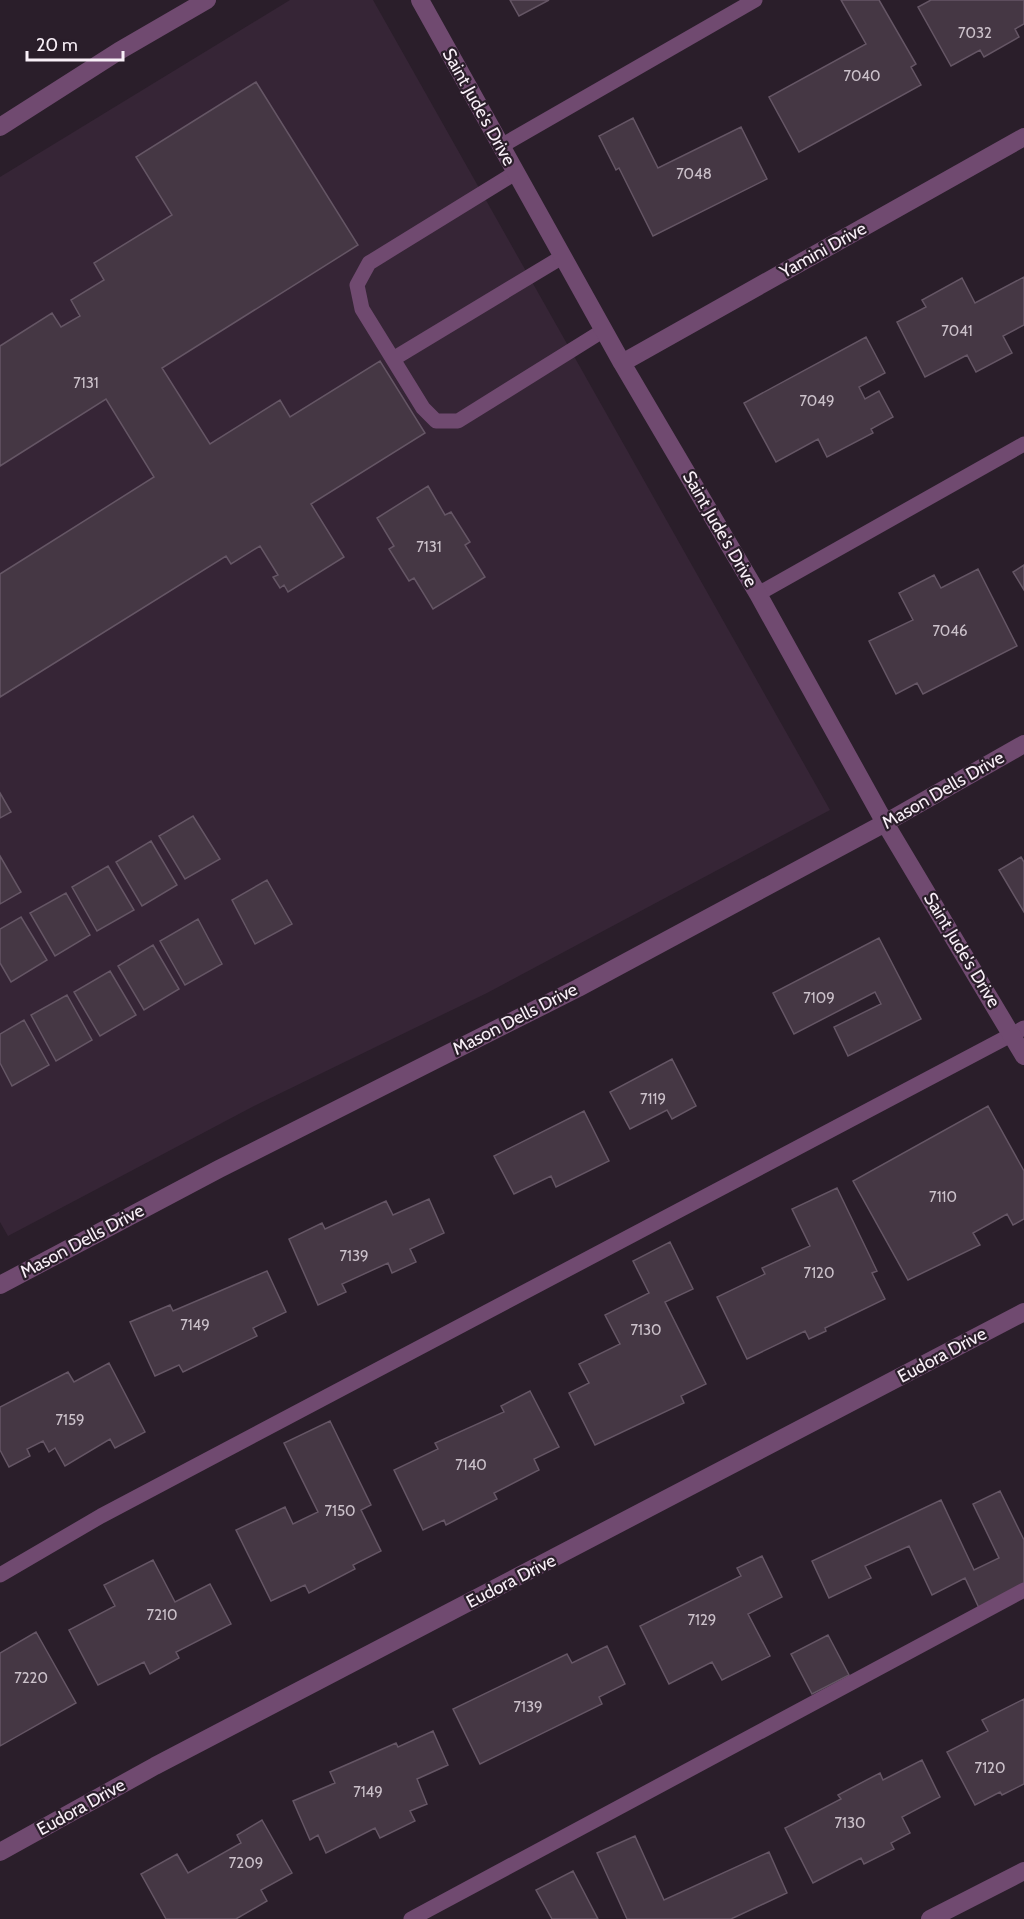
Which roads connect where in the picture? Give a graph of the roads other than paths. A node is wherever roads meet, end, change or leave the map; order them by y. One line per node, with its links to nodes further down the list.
1 (207, 0): 4 (street)
2 (420, 0): 6 (street, Saint Jude's Drive)
3 (755, 0): 6 (lane)
4 (0, 127)
5 (1024, 137): 11 (street, Yamini Drive)
6 (501, 146): 7 (street, Saint Jude's Drive)
7 (515, 173): 8 (street, Saint Jude's Drive); 10 (lane)
8 (562, 257): 9 (street, Saint Jude's Drive); 10 (lane)
9 (604, 330): 10 (lane); 11 (street, Saint Jude's Drive)
10 (393, 359)
11 (622, 363): 13 (street, Saint Jude's Drive)
12 (1024, 444): 13 (lane)
13 (758, 594): 15 (street, Saint Jude's Drive)
14 (1024, 744): 15 (street, Mason Dells Drive)
15 (885, 823): 16 (street, Saint Jude's Drive); 18 (street, Mason Dells Drive)
16 (1018, 1032): 17 (street, Saint Jude's Drive); 20 (lane)
17 (1024, 1056)
18 (0, 1285)
19 (1024, 1312): 22 (street, Eudora Drive)
20 (0, 1575)
21 (1024, 1590): 24 (lane)
22 (0, 1852)
23 (1024, 1871): 25 (street)
24 (411, 1919)
25 (930, 1919)

